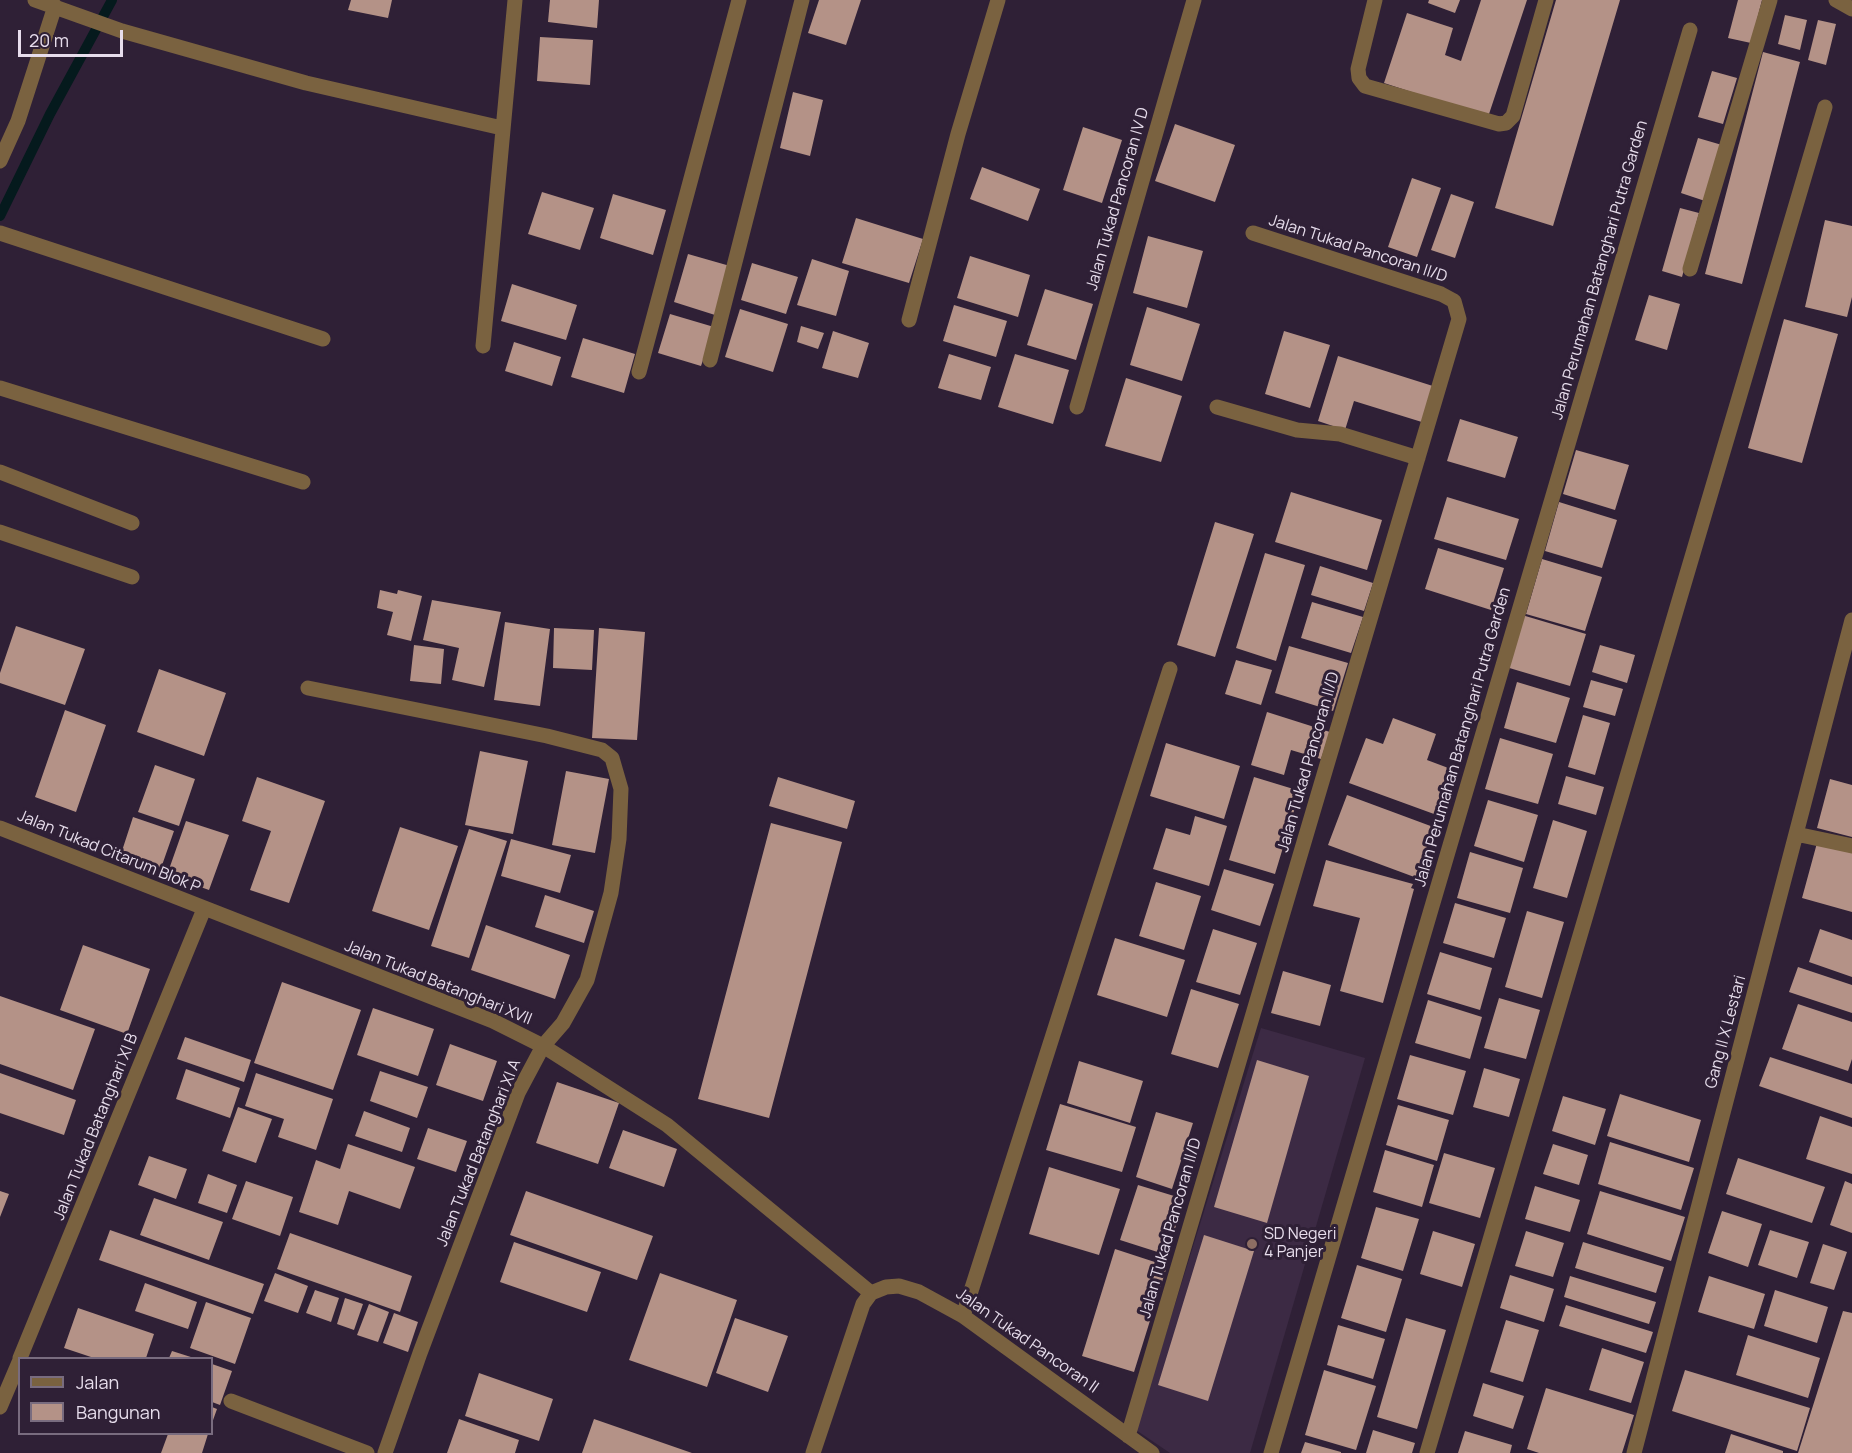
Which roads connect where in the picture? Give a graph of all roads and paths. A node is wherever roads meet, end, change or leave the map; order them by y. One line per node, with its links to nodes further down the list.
1 (35, 0): 11 (street)
2 (515, 0): 15 (street)
3 (739, 0): 24 (street)
4 (802, 0): 23 (street)
5 (998, 0): 20 (street)
6 (1194, 0): 26 (street, Jalan Tukad Pancoran IV D)
7 (1375, 0): 8 (street)
8 (1546, 0)
9 (1770, 0): 19 (street)
10 (1836, 0): 12 (street)
11 (55, 6): 15 (street); 16 (street)
12 (1852, 9)
13 (1690, 30): 53 (street, Jalan Perumahan Batanghari Putra Garden)
14 (1825, 107): 54 (street)
15 (502, 128): 22 (street)
16 (0, 161)
17 (0, 233): 21 (street)
18 (1254, 233): 28 (street, Jalan Tukad Pancoran II/D)
19 (1690, 269)
20 (909, 320)
21 (323, 339)
22 (483, 346)
23 (710, 360)
24 (639, 372)
25 (0, 388): 30 (street)
26 (1077, 407)
27 (1217, 407): 28 (street)
28 (1418, 459): 48 (street, Jalan Tukad Pancoran II/D)
29 (0, 472): 31 (street)
30 (303, 482)
31 (132, 523)
32 (0, 532): 33 (street)
33 (132, 577)
34 (1852, 620): 38 (street, Gang II X Lestari)
35 (1170, 669): 43 (street)
36 (308, 688): 41 (street, Jalan Tukad Batanghari XI A)
37 (0, 828): 40 (street, Jalan Tukad Citarum Blok P)
38 (1796, 834): 39 (street); 55 (street, Gang II X Lestari)
39 (1852, 846)
40 (204, 909): 41 (street, Jalan Tukad Batanghari XVII); 44 (street, Jalan Tukad Batanghari XI B)
41 (543, 1046): 42 (street, Jalan Tukad Batanghari XVII); 50 (street, Jalan Tukad Batanghari XI A)
42 (871, 1293): 43 (street, Jalan Tukad Pancoran II); 51 (street)
43 (963, 1316): 48 (street, Jalan Tukad Pancoran II)
44 (21, 1357)
45 (18, 1364): 47 (street, Jalan Tukad Batanghari XI B)
46 (231, 1401): 49 (street)
47 (0, 1407)
48 (1128, 1436): 52 (street, Jalan Tukad Pancoran II)
49 (367, 1453)
50 (385, 1453)
51 (813, 1453)
52 (1152, 1453)
53 (1271, 1453)
54 (1427, 1453)
55 (1634, 1453)

